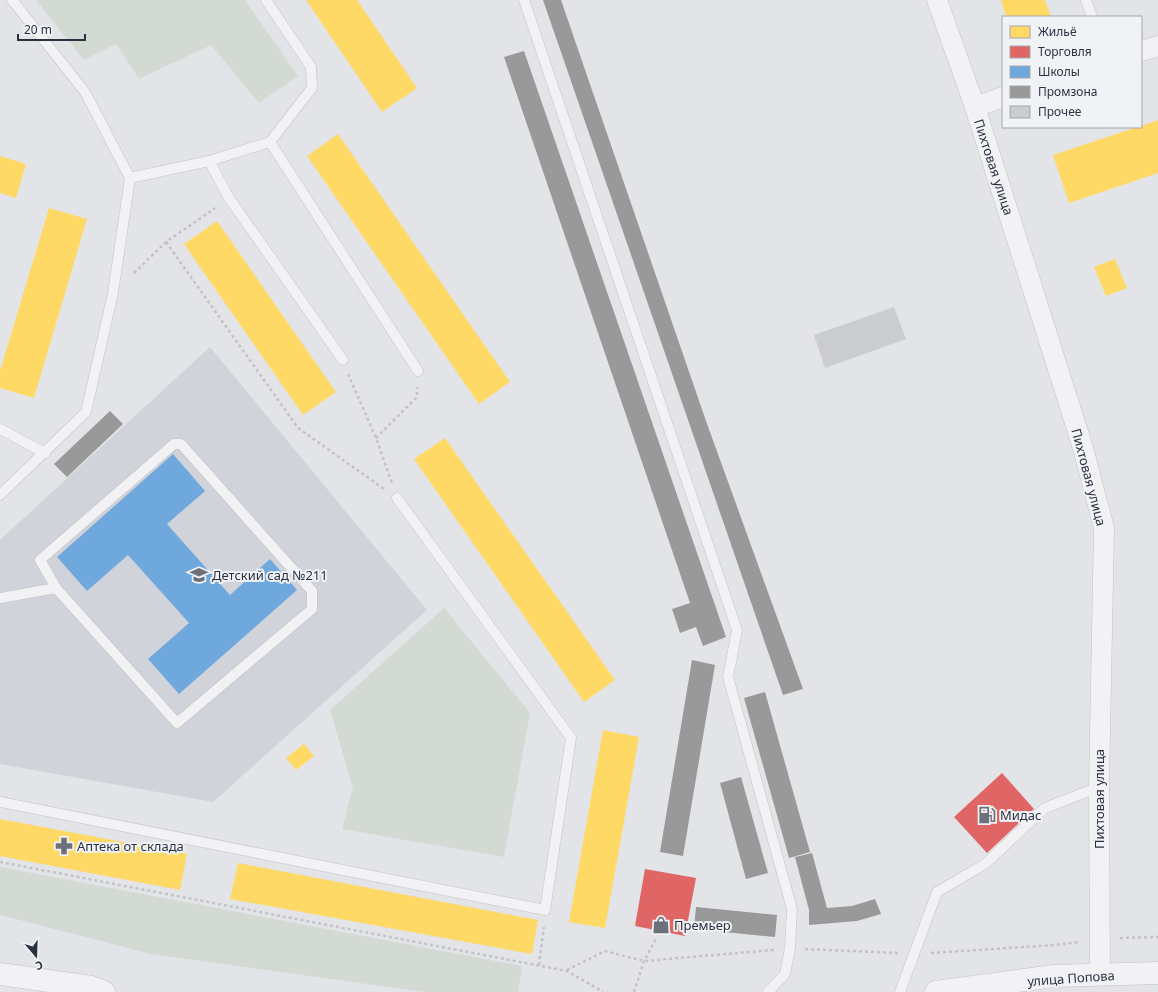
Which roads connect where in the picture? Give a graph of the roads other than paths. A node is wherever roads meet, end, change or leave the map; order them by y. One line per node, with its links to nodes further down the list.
1 (12, 0): 13 (lane)
2 (266, 0): 11 (lane)
3 (524, 0): 28 (lane)
4 (938, 0): 10 (street, Пихтовая улица)
5 (1086, 0): 6 (lane)
6 (1092, 16)
7 (1158, 46): 8 (street)
8 (1142, 51)
9 (1002, 97): 10 (street)
10 (975, 107): 22 (street, Пихтовая улица)
11 (270, 142): 12 (lane); 15 (lane)
12 (209, 160): 13 (lane); 14 (lane)
13 (130, 178): 17 (lane)
14 (342, 360)
15 (418, 371)
16 (0, 429): 17 (lane)
17 (45, 453): 18 (lane)
18 (0, 495)
19 (397, 498): 23 (lane)
20 (56, 588): 20 (lane); 21 (lane)
21 (0, 598)
22 (1099, 787): 26 (street, Пихтовая улица); 29 (lane)
23 (0, 802)
24 (1158, 973): 26 (street, улица Попова)
25 (0, 974): 27 (street)
26 (1100, 975): 30 (street, улица Попова)
27 (104, 992)
28 (768, 992)
29 (900, 992)
30 (936, 992)

